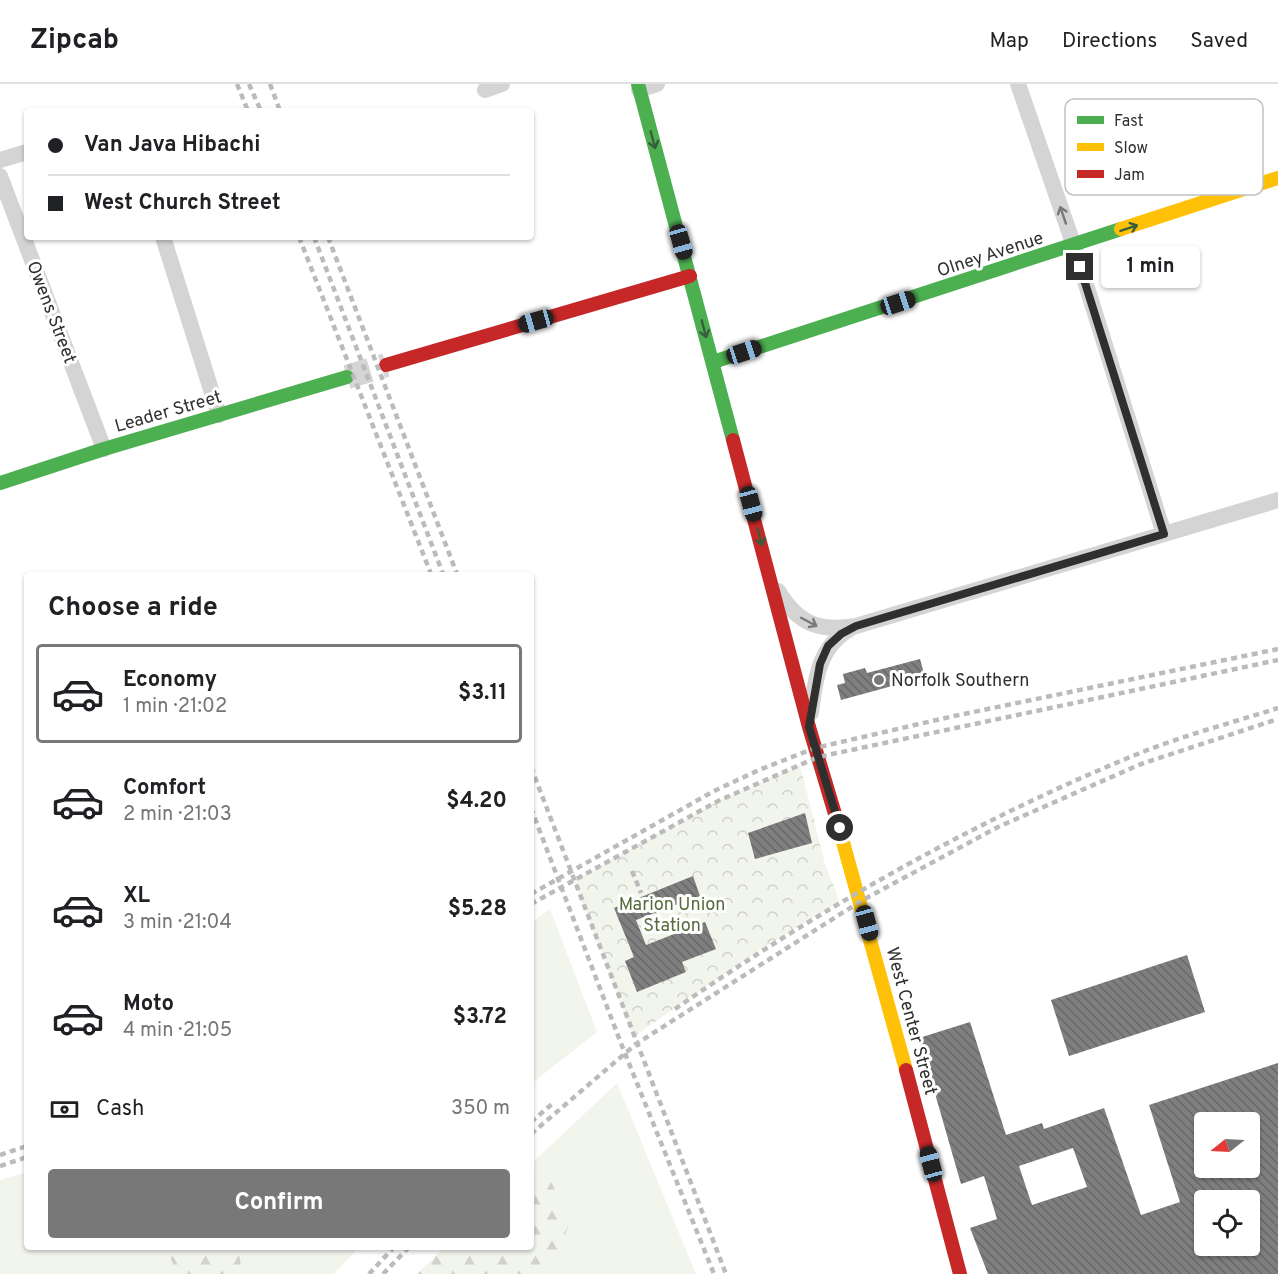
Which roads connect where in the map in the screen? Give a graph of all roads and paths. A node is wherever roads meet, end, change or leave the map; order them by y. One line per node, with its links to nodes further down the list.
1 (501, 84): 5 (street)
2 (657, 84): 4 (street)
3 (1018, 84): 15 (street, one-way to 3)
4 (639, 87): 16 (street, West Center Street, one-way to 16)
5 (485, 90)
6 (24, 153): 7 (street)
7 (0, 160)
8 (0, 176): 12 (street, Owens Street)
9 (1278, 178): 10 (street, Olney Avenue, one-way to 9)
10 (1263, 183)
11 (1227, 195): 15 (street, Olney Avenue, one-way to 11)
12 (24, 238)
13 (25, 240): 21 (street, Owens Street)
14 (164, 240): 20 (street)
15 (1074, 246): 17 (street, Olney Avenue); 24 (street)
16 (690, 276): 17 (street, West Center Street, one-way to 17); 18 (street)
17 (713, 362): 25 (street, West Center Street, one-way to 25)
18 (386, 365)
19 (347, 377): 20 (street, Leader Street)
20 (219, 415): 21 (street, Leader Street)
21 (105, 449): 22 (street, Leader Street)
22 (0, 483)
23 (1278, 500): 24 (street)
24 (1164, 534): 26 (street)
25 (771, 579): 26 (street, one-way to 26); 27 (street, West Center Street)
26 (856, 626): 27 (street)
27 (809, 727): 28 (street, West Center Street)
28 (960, 1274)

